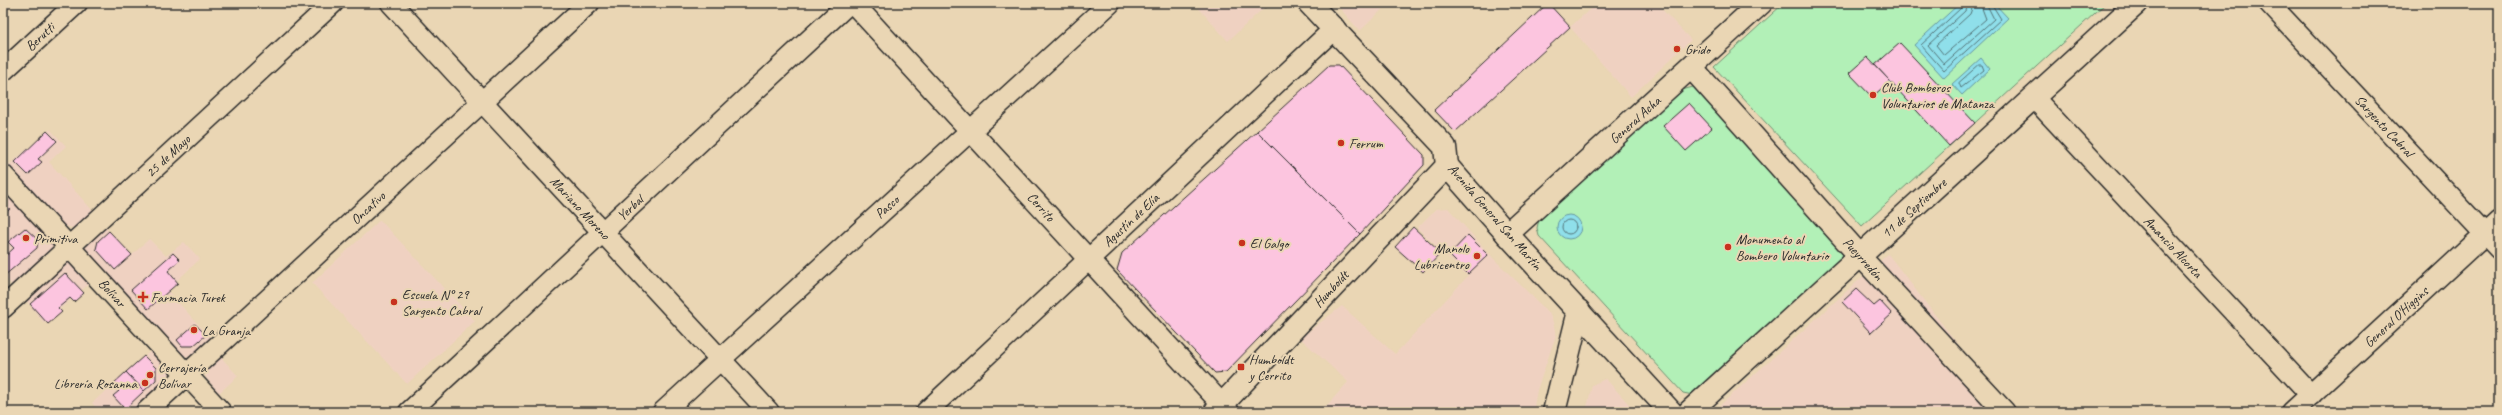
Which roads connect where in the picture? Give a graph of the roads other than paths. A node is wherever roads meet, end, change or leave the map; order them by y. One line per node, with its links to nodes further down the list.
1 (77, 3): 14 (street, Berutti)
2 (333, 3): 23 (street, 25 de Mayo)
3 (391, 3): 16 (street, Mariano Moreno)
4 (589, 3): 16 (street, Oncativo)
5 (849, 3): 21 (street, Yerbal)
6 (853, 3): 17 (street, Cerrito)
7 (1110, 3): 17 (street, Pasco)
8 (1309, 3): 12 (street, Avenida General San Martín)
9 (1761, 3): 13 (street, General Acha)
10 (2137, 3): 15 (street, 11 de Septiembre)
11 (2269, 3): 20 (street, Sargento Cabral)
12 (1335, 28): 18 (street, Avenida General San Martín); 26 (street, Agustín de Elía)
13 (1692, 68): 22 (street, General Acha); 25 (street, Pueyrredón)
14 (3, 71)
15 (2035, 99): 25 (street, 11 de Septiembre); 31 (street, Amancio Alcorta)
16 (483, 102): 21 (street, Mariano Moreno); 30 (street, Oncativo)
17 (972, 130): 26 (street, Cerrito); 29 (street, Pasco)
18 (1447, 166): 22 (street, Avenida General San Martín); 32 (street, Humboldt)
19 (3, 175): 23 (street, Bolívar)
20 (2492, 228): 24 (street, Sargento Cabral); 31 (street, General O'Higgins)
21 (604, 233): 29 (street, Mariano Moreno); 35 (street, Yerbal)
22 (1506, 234): 28 (street, Avenida General San Martín)
23 (70, 247): 27 (street, 25 de Mayo); 30 (street, Bolívar)
24 (2499, 249)
25 (1861, 256): 41 (street, 11 de Septiembre); 42 (street, Pueyrredón)
26 (1089, 260): 32 (street, Cerrito); 38 (street, Agustín de Elía)
27 (3, 308)
28 (1579, 311): 39 (street); 40 (street, Avenida General San Martín)
29 (720, 358): 36 (street, Pasco); 37 (street, Mariano Moreno)
30 (186, 375): 33 (street, Oncativo); 34 (street, Bolívar)
31 (2311, 395): 43 (street, General O'Higgins)
32 (1222, 410)
33 (146, 412)
34 (221, 412)
35 (409, 412)
36 (663, 412)
37 (769, 412)
38 (926, 412)
39 (1554, 412)
40 (1670, 412)
41 (1689, 412)
42 (2005, 412)
43 (2292, 412)

